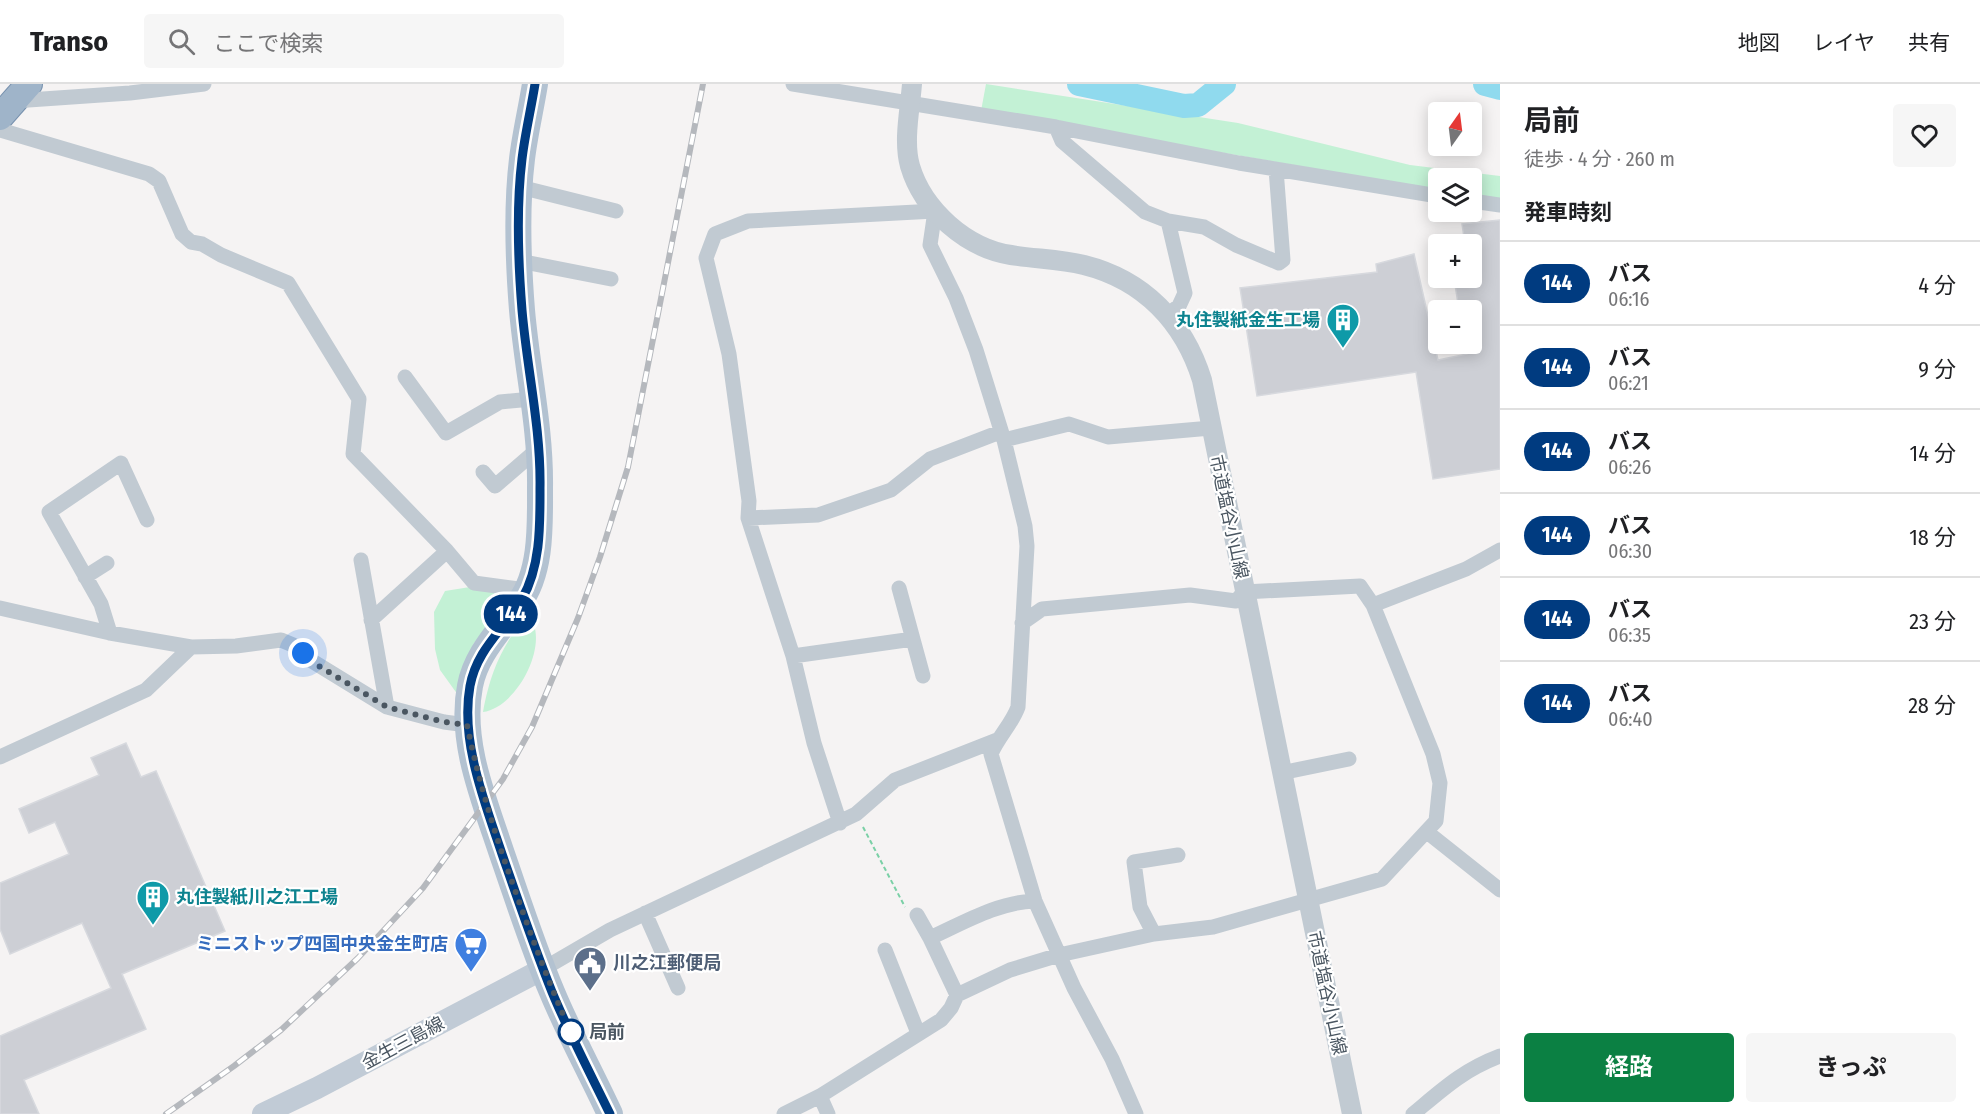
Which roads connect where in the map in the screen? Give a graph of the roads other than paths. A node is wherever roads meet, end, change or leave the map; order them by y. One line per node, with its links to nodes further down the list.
1 (204, 84): 5 (street)
2 (535, 84): 9 (main road)
3 (793, 84): 4 (street)
4 (911, 94): 6 (street); 14 (street, 市道塩谷小山線)
5 (14, 101)
6 (1056, 128): 8 (street); 15 (street)
7 (0, 130): 28 (street)
8 (1276, 169): 10 (street); 15 (street)
9 (520, 187): 13 (street); 16 (main road)
10 (1428, 194)
11 (1482, 202): 12 (street)
12 (1500, 205)
13 (616, 211)
14 (935, 211): 18 (street, 市道塩谷小山線); 22 (street); 25 (street)
15 (1168, 221): 18 (street)
16 (519, 261): 17 (street); 20 (main road)
17 (611, 279)
18 (1167, 315): 21 (street, 市道塩谷小山線)
19 (405, 377): 20 (street)
20 (532, 399): 23 (main road)
21 (1211, 428): 22 (street); 34 (street, 市道塩谷小山線)
22 (1002, 436): 25 (street); 38 (street)
23 (538, 449): 24 (street); 33 (main road)
24 (483, 472)
25 (748, 518): 42 (street)
26 (147, 520): 31 (street)
27 (1500, 550): 35 (street)
28 (447, 551): 33 (street); 37 (street)
29 (361, 560): 37 (street)
30 (106, 563): 31 (street)
31 (85, 577): 39 (street)
32 (899, 588): 40 (street)
33 (527, 590): 45 (main road)
34 (1244, 592): 35 (street); 38 (street); 49 (street, 市道塩谷小山線)
35 (1373, 605): 51 (street)
36 (0, 608): 39 (street)
37 (371, 620): 44 (street)
38 (1022, 623): 46 (street)
39 (110, 633): 41 (street)
40 (913, 639): 42 (street); 43 (street)
41 (191, 647): 44 (street); 47 (street)
42 (793, 656): 50 (street)
43 (922, 675)
44 (387, 707): 45 (street)
45 (467, 725): 62 (main road)
46 (997, 740): 50 (street); 54 (street)
47 (0, 758)
48 (1349, 759): 49 (street)
49 (1281, 773): 55 (street, 市道塩谷小山線)
50 (840, 823): 56 (street)
51 (1427, 832): 53 (street); 55 (street)
52 (1178, 855): 58 (street)
53 (1500, 890)
54 (1035, 901): 59 (street); 61 (street)
55 (1307, 902): 58 (street); 73 (street, 市道塩谷小山線)
56 (645, 913): 62 (street); 63 (street)
57 (917, 915): 59 (street)
58 (1154, 934): 61 (street)
59 (930, 938): 64 (street)
60 (885, 950): 65 (street)
61 (1059, 955): 64 (street); 72 (street)
62 (543, 969): 68 (main road, 金生三島線); 69 (main road)
63 (678, 988)
64 (957, 995): 65 (street)
65 (918, 1033): 67 (street)
66 (1500, 1056): 74 (street)
67 (820, 1096): 70 (street); 71 (street)
68 (263, 1114)
69 (610, 1114)
70 (784, 1114)
71 (828, 1114)
72 (1136, 1114)
73 (1352, 1114)
74 (1413, 1114)

